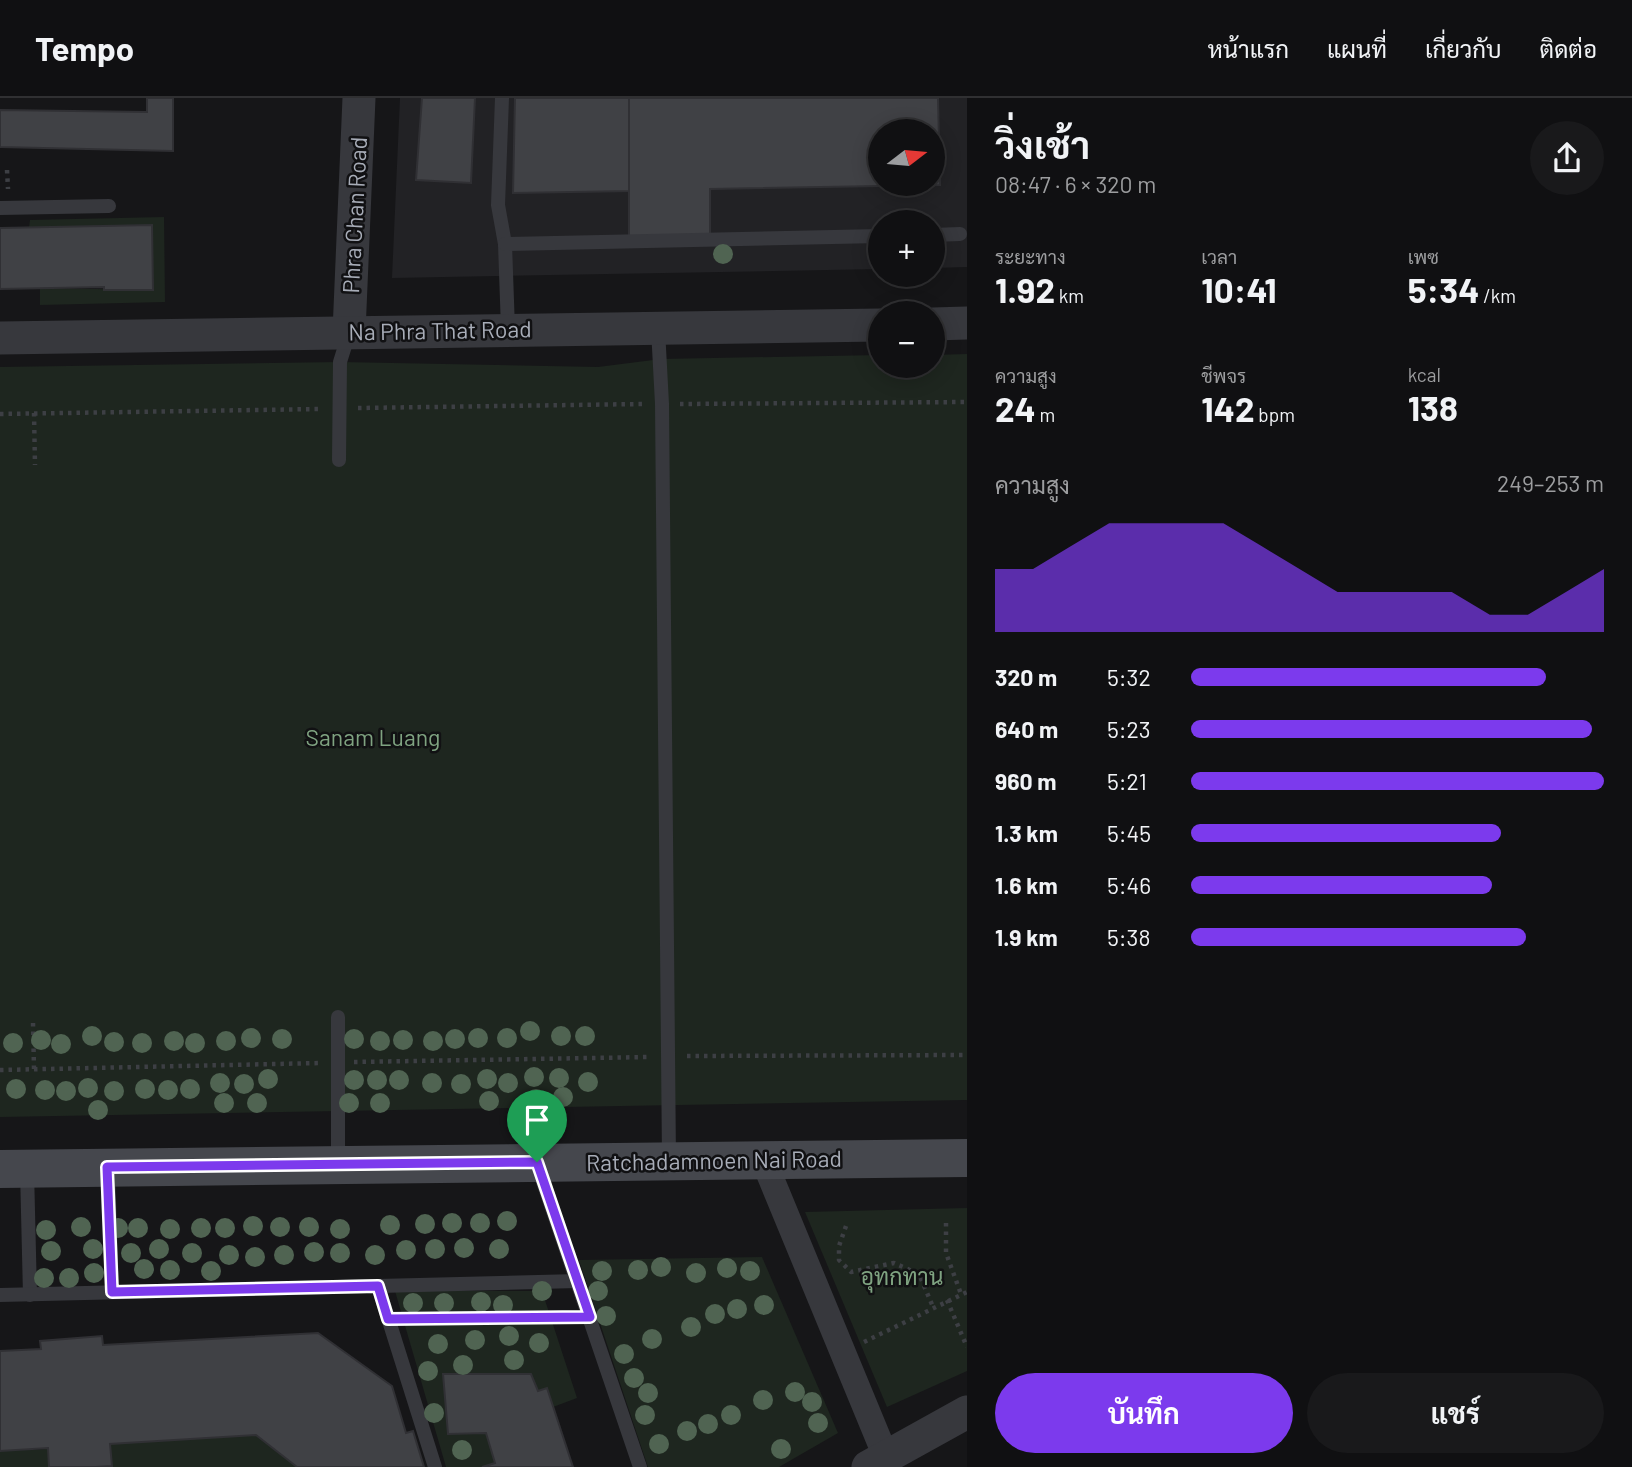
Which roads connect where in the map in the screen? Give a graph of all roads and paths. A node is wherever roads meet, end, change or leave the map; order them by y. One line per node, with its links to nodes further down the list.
1 (359, 98): 14 (street, Phra Chan Road)
2 (502, 98): 8 (lane)
3 (109, 206): 4 (lane)
4 (0, 208)
5 (960, 234): 6 (lane)
6 (945, 235)
7 (868, 236): 8 (lane)
8 (505, 244): 12 (lane)
9 (967, 323): 10 (street)
10 (945, 324)
11 (868, 325): 13 (street, Na Phra That Road)
12 (508, 328): 13 (street, Na Phra That Road); 14 (street, Na Phra That Road)
13 (658, 329): 28 (lane)
14 (349, 332): 15 (street, Na Phra That Road); 19 (lane)
15 (0, 338)
16 (967, 402): 17 (path)
17 (708, 404)
18 (34, 413): 20 (path)
19 (339, 460)
20 (35, 465)
21 (338, 1017): 30 (lane)
22 (33, 1023): 25 (path)
23 (967, 1055): 24 (path)
24 (718, 1056)
25 (34, 1069)
26 (967, 1158): 27 (main road, Ratchadamnoen Nai Road)
27 (763, 1159): 28 (main road, Ratchadamnoen Nai Road); 46 (street)
28 (669, 1161): 29 (main road, Ratchadamnoen Nai Road)
29 (537, 1162): 30 (main road, Ratchadamnoen Nai Road); 35 (lane)
30 (338, 1165): 31 (main road, Ratchadamnoen Nai Road)
31 (107, 1167): 32 (main road, Ratchadamnoen Nai Road); 37 (lane)
32 (13, 1168): 39 (lane)
33 (946, 1223): 38 (path)
34 (846, 1226): 42 (path)
35 (578, 1281): 36 (lane); 43 (lane)
36 (378, 1286): 37 (lane); 44 (lane)
37 (112, 1292): 39 (lane)
38 (964, 1293): 41 (path)
39 (30, 1295): 40 (lane)
40 (0, 1296)
41 (947, 1300): 42 (path); 45 (path)
42 (933, 1307): 46 (path)
43 (590, 1317): 44 (path); 50 (lane)
44 (388, 1319): 49 (lane)
45 (967, 1347)
46 (842, 1353): 48 (street)
47 (967, 1412): 48 (street)
48 (877, 1462)
49 (435, 1467)
50 (639, 1467)

